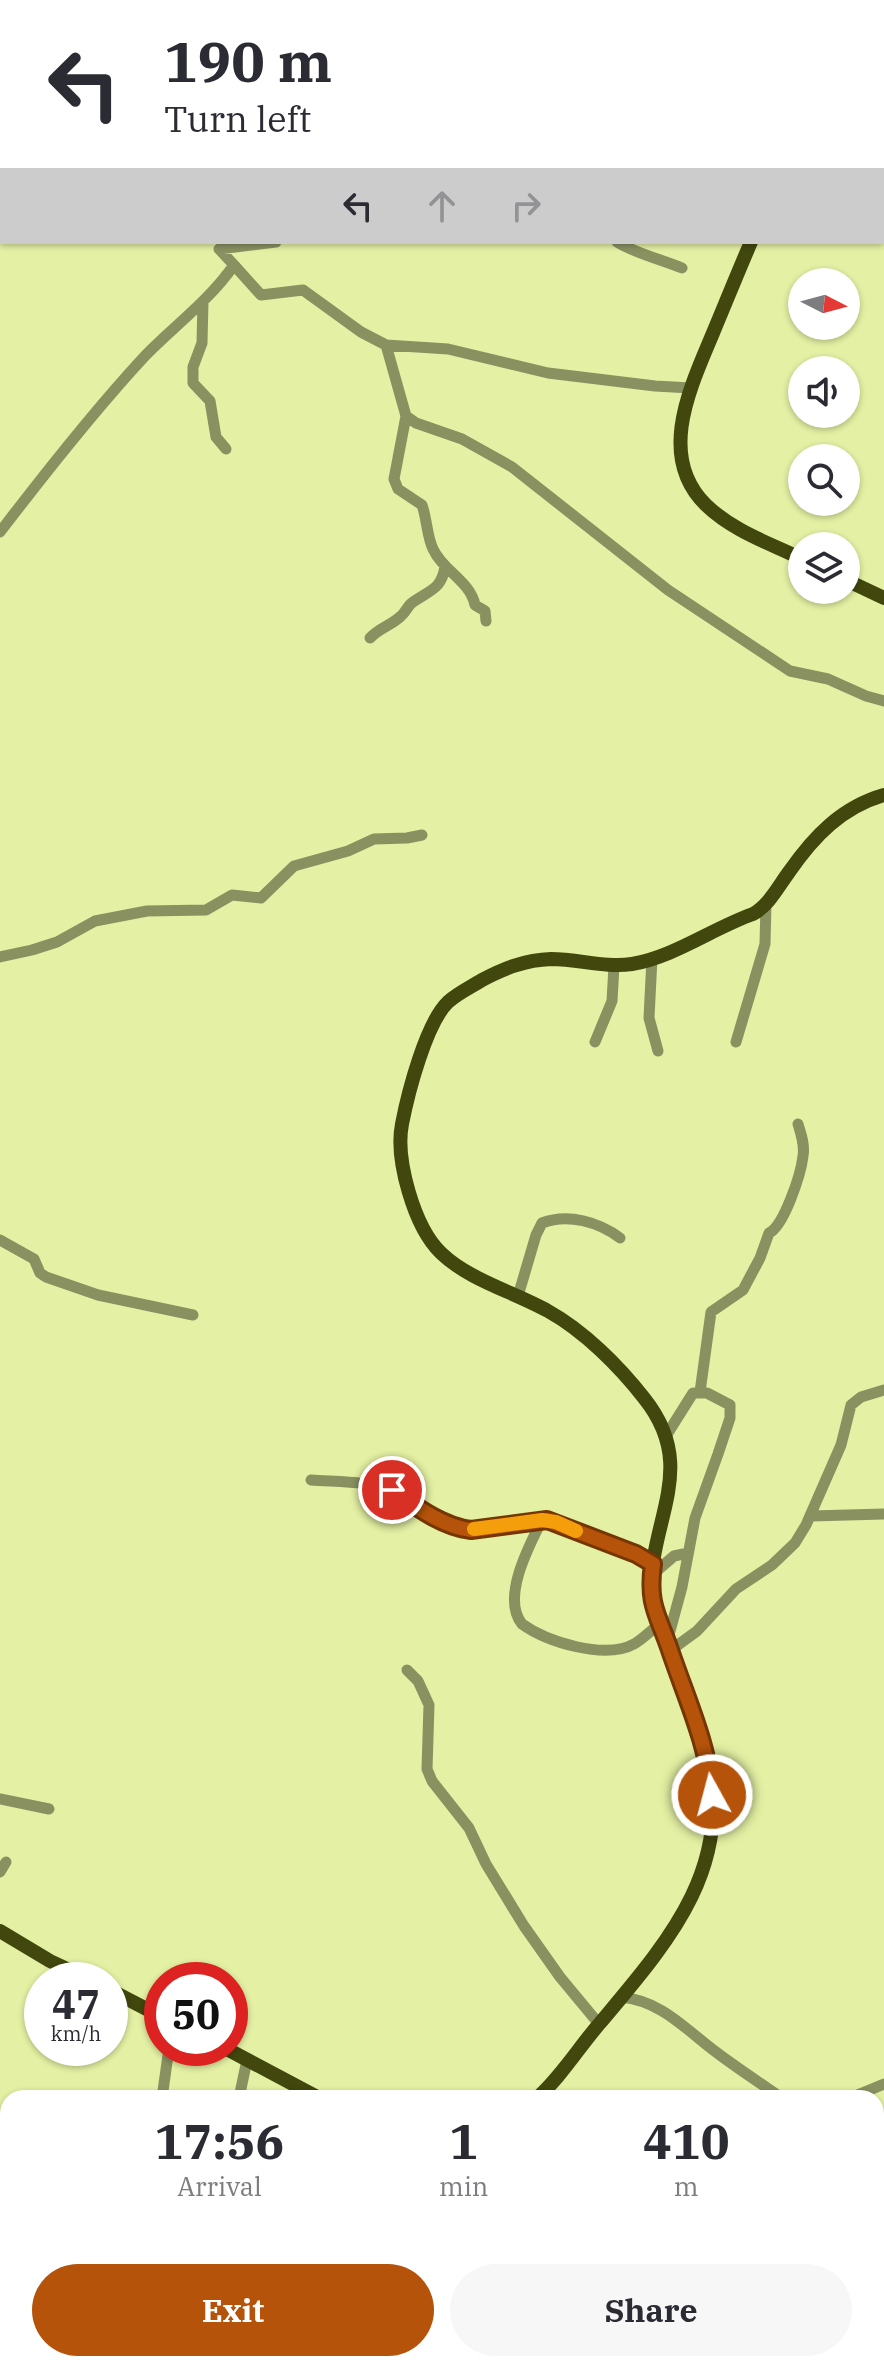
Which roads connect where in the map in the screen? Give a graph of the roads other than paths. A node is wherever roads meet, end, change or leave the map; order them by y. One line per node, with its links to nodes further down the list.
1 (248, 244): 4 (street)
2 (620, 244): 6 (street)
3 (750, 244): 9 (main road)
4 (219, 246): 5 (street)
5 (234, 265): 7 (street); 8 (street)
6 (682, 268)
7 (203, 301): 11 (street); 12 (street)
8 (386, 345): 9 (street); 10 (street)
9 (691, 388): 13 (main road)
10 (406, 416): 14 (street); 19 (street)
11 (226, 449)
12 (0, 532)
13 (788, 552)
14 (445, 566): 17 (street); 18 (street)
15 (860, 587): 16 (main road)
16 (884, 598)
17 (486, 621)
18 (370, 638)
19 (884, 701)
20 (884, 795): 22 (main road)
21 (422, 835): 23 (street)
22 (766, 904): 24 (main road); 27 (street)
23 (0, 957)
24 (652, 958): 25 (main road); 28 (street)
25 (614, 966): 26 (street); 32 (main road)
26 (595, 1042)
27 (736, 1042)
28 (658, 1051)
29 (798, 1124): 35 (street)
30 (620, 1238): 32 (street)
31 (0, 1240): 33 (street)
32 (518, 1296): 36 (main road)
33 (193, 1315)
34 (884, 1390): 39 (street)
35 (700, 1392): 36 (street); 41 (street)
36 (666, 1436): 42 (main road)
37 (311, 1480): 40 (street)
38 (884, 1514): 39 (street)
39 (811, 1516): 44 (street)
40 (542, 1520): 42 (street); 43 (street)
41 (688, 1553): 42 (street); 44 (street)
42 (652, 1570): 43 (main road)
43 (660, 1624): 44 (main road)
44 (669, 1646): 50 (main road)
45 (407, 1670): 51 (street)
46 (0, 1799): 47 (street)
47 (49, 1809)
48 (0, 1931): 49 (main road)
49 (52, 1962)
50 (621, 1997): 51 (main road); 59 (street)
51 (599, 2024): 58 (main road)
52 (248, 2061): 57 (main road)
53 (166, 2066): 55 (street)
54 (246, 2066): 56 (street)
55 (163, 2090)
56 (241, 2090)
57 (304, 2090)
58 (544, 2090)
59 (770, 2090)

